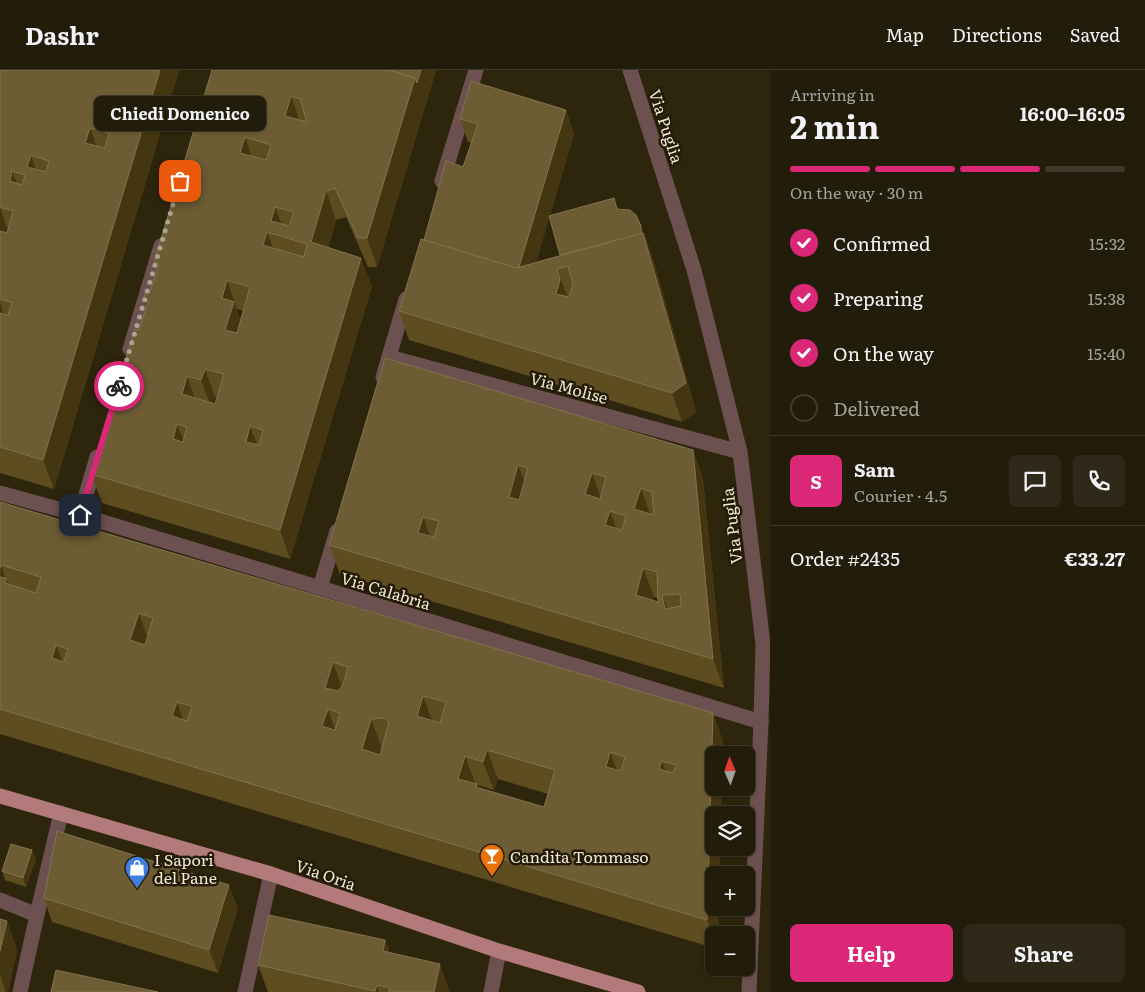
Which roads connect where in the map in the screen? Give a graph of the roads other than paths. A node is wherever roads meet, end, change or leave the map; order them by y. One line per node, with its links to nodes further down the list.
1 (476, 70): 3 (street)
2 (630, 70): 10 (street, Via Puglia)
3 (438, 194)
4 (165, 231): 7 (street)
5 (409, 290): 6 (street)
6 (389, 357): 8 (street); 10 (street, Via Molise)
7 (125, 364)
8 (378, 394)
9 (102, 440): 13 (street)
10 (740, 452): 15 (street, Via Puglia)
11 (0, 493): 13 (street, Via Calabria)
12 (342, 514): 14 (street)
13 (80, 515): 14 (street, Via Calabria)
14 (320, 588): 15 (street, Via Calabria)
15 (761, 722): 26 (street, Via Puglia)
16 (0, 796): 17 (main road, Via Oria)
17 (61, 813): 18 (main road, Via Oria); 20 (street)
18 (271, 874): 21 (main road, Via Oria); 23 (street)
19 (0, 900): 20 (street)
20 (37, 915): 22 (street)
21 (500, 951): 24 (street); 25 (main road, Via Oria)
22 (20, 992)
23 (245, 992)
24 (491, 992)
25 (638, 992)
26 (749, 992)

